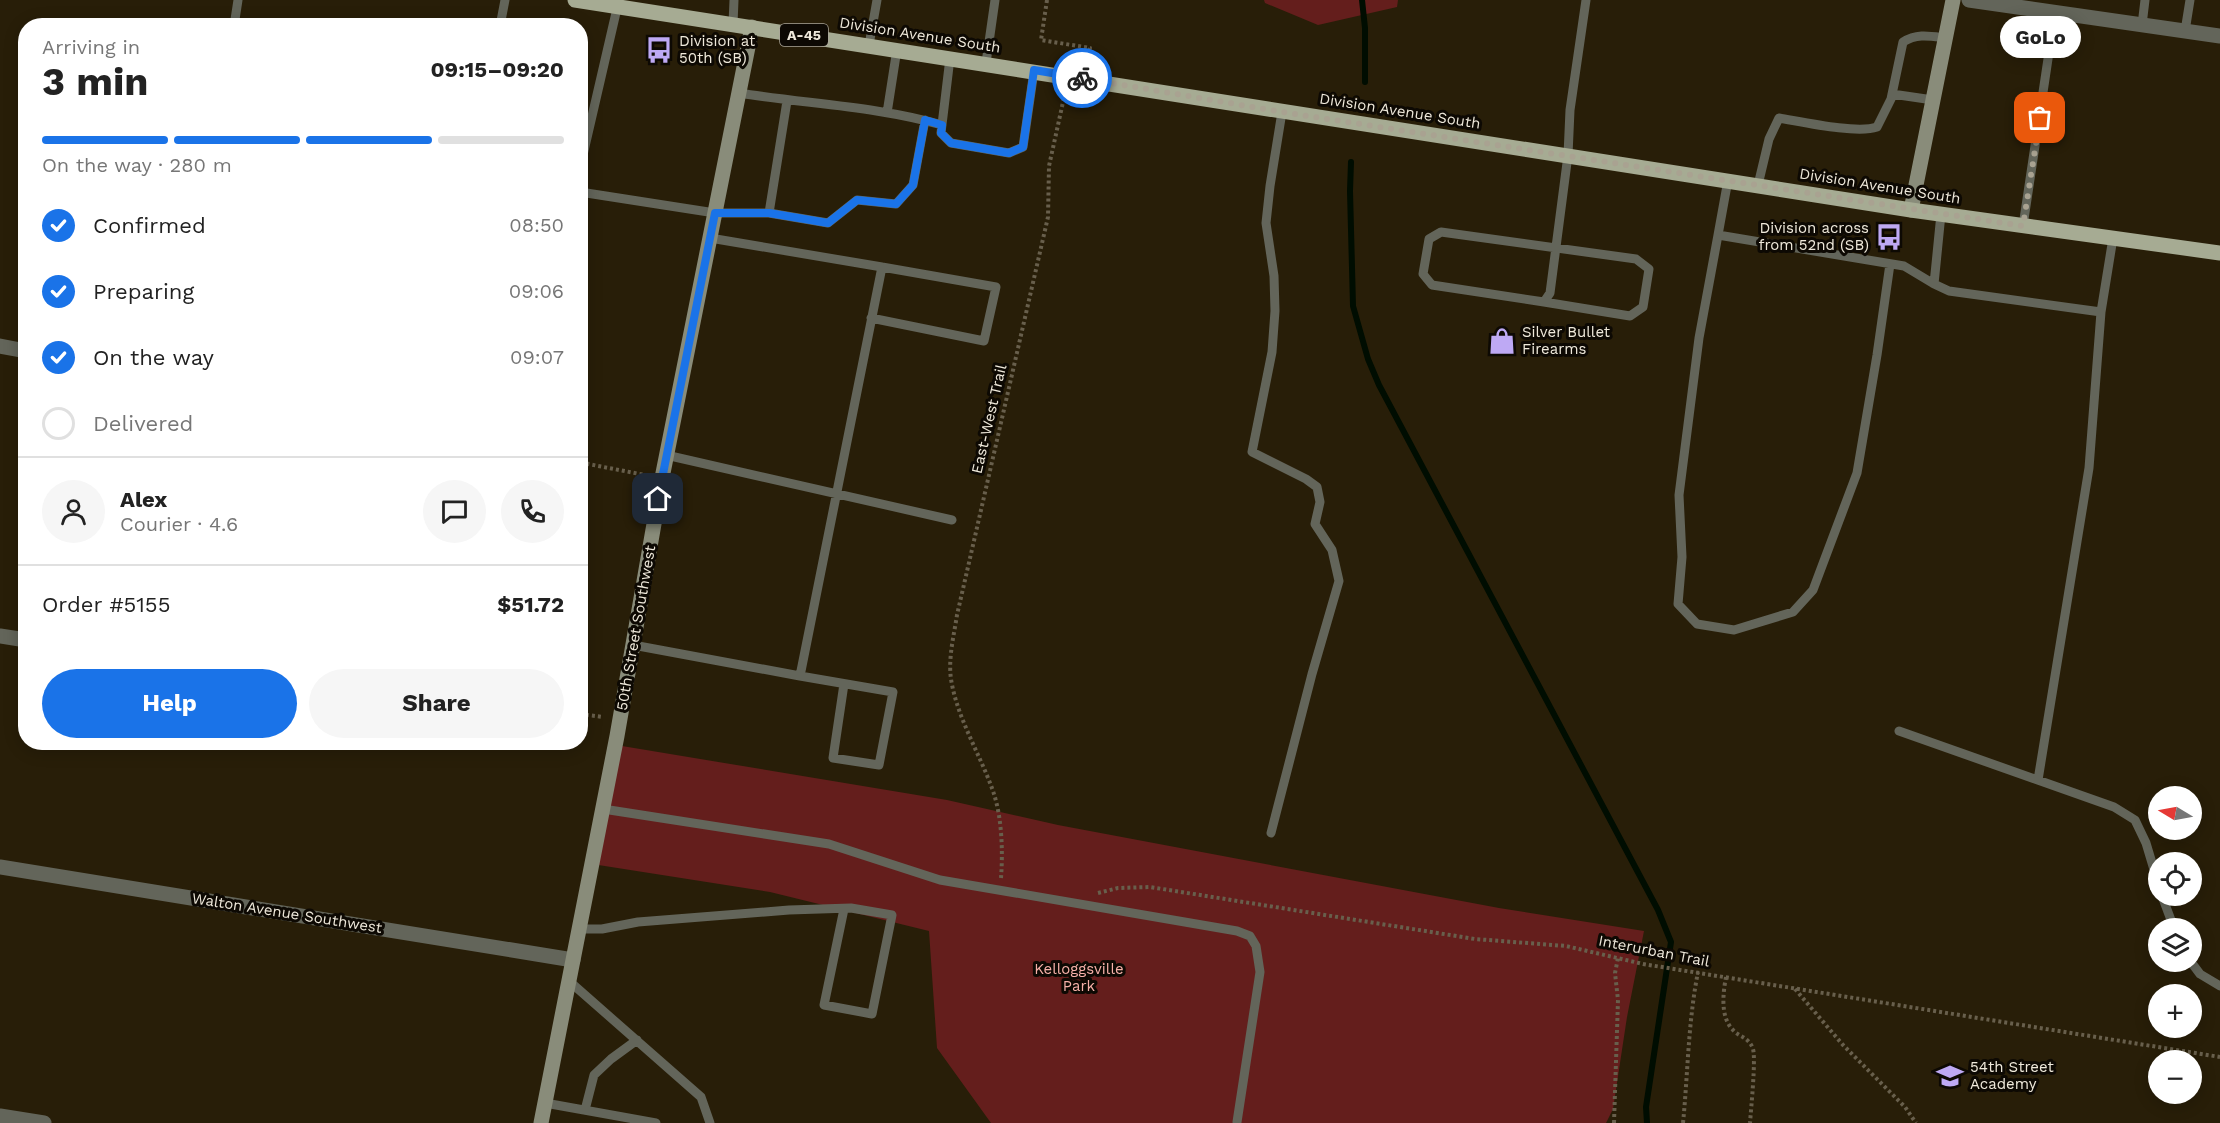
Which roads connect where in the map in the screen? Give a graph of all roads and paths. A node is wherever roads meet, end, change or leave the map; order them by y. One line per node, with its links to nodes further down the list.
1 (238, 0): 15 (lane)
2 (505, 0): 16 (lane)
3 (575, 0): 13 (main road, Division Avenue South / A-45)
4 (734, 0): 17 (lane)
5 (877, 0): 23 (lane)
6 (995, 0): 26 (lane)
7 (1047, 0): 28 (path, East-West Trail)
8 (1586, 0): 38 (lane)
9 (1953, 0): 22 (street)
10 (1969, 0): 14 (street)
11 (2145, 0): 18 (lane)
12 (2190, 0): 20 (lane)
13 (618, 3): 17 (main road, Division Avenue South / A-45); 37 (lane)
14 (2055, 12): 18 (street); 46 (lane)
15 (235, 18)
16 (502, 18)
17 (733, 24): 19 (main road, Division Avenue South / A-45)
18 (2142, 25): 20 (street)
19 (752, 27): 23 (main road, Division Avenue South / A-45); 29 (street, 50th Street Southwest)
20 (2185, 31): 21 (street)
21 (2220, 36)
22 (1946, 38): 30 (lane); 31 (street)
23 (869, 45): 24 (main road, Division Avenue South / A-45)
24 (897, 49): 25 (main road, Division Avenue South / A-45); 34 (lane)
25 (950, 57): 26 (main road, Division Avenue South / A-45); 36 (lane)
26 (986, 63): 27 (main road, Division Avenue South / A-45)
27 (1034, 70): 28 (main road, Division Avenue South / A-45); 36 (lane)
28 (1075, 77): 33 (main road, Division Avenue South / A-45); 78 (path, East-West Trail)
29 (739, 93): 32 (lane); 43 (street, 50th Street Southwest)
30 (1892, 94): 31 (lane); 40 (lane)
31 (1933, 100): 42 (street)
32 (787, 101): 34 (lane); 44 (lane)
33 (1282, 112): 38 (main road, Division Avenue South / A-45); 75 (lane)
34 (887, 113): 35 (lane)
35 (925, 120): 36 (lane); 44 (lane)
36 (942, 125)
37 (588, 133)
38 (1568, 155): 39 (main road, Division Avenue South / A-45); 50 (lane)
39 (1728, 180): 40 (main road, Division Avenue South / A-45); 47 (lane)
40 (1758, 185): 42 (main road, Division Avenue South / A-45)
41 (588, 193): 43 (lane)
42 (1911, 210): 45 (main road, Division Avenue South / A-45)
43 (715, 213): 44 (lane); 48 (street, 50th Street Southwest)
44 (769, 213)
45 (1941, 214): 46 (main road, Division Avenue South / A-45); 54 (lane)
46 (2023, 226): 49 (main road, Division Avenue South / A-45)
47 (1718, 235): 52 (lane); 52 (lane)
48 (710, 238): 53 (lane); 60 (street, 50th Street Southwest)
49 (2113, 238): 51 (main road, Division Avenue South / A-45); 56 (lane)
50 (1557, 247): 55 (lane); 55 (lane); 55 (lane)
51 (2220, 254)
52 (1890, 264): 54 (lane)
53 (882, 267): 57 (lane); 57 (lane)
54 (1934, 284): 56 (lane)
55 (1544, 302)
56 (2101, 312): 73 (lane)
57 (871, 318): 63 (lane)
58 (0, 346): 59 (street)
59 (18, 349)
60 (666, 455): 62 (street, 50th Street Southwest); 63 (lane)
61 (588, 464): 62 (path)
62 (662, 478): 67 (street, 50th Street Southwest)
63 (837, 495): 64 (lane); 68 (lane)
64 (952, 520)
65 (0, 636): 66 (street)
66 (18, 639)
67 (633, 645): 68 (lane); 71 (street, 50th Street Southwest)
68 (800, 676): 69 (lane)
69 (844, 684): 69 (lane)
70 (588, 715): 71 (path)
71 (620, 720): 74 (street, 50th Street Southwest)
72 (1899, 731): 73 (lane)
73 (2038, 780): 76 (lane)
74 (603, 809): 78 (lane); 81 (street, 50th Street Southwest)
75 (1271, 833)
76 (2149, 852)
77 (0, 867): 83 (street, Walton Avenue Southwest)
78 (1000, 891): 79 (lane)
79 (1087, 904): 82 (path, Interurban Trail); 95 (lane)
80 (844, 909): 80 (lane); 81 (lane)
81 (579, 929): 83 (street, 50th Street Southwest)
82 (1618, 958): 84 (path, Interurban Trail); 100 (path)
83 (573, 960): 87 (street, 50th Street Southwest)
84 (1698, 972): 86 (path, Interurban Trail); 101 (path)
85 (2198, 972): 88 (lane)
86 (1726, 977): 89 (path, Interurban Trail); 102 (path)
87 (569, 981): 90 (lane); 92 (street, 50th Street Southwest)
88 (2220, 986)
89 (1795, 988): 91 (path, Interurban Trail); 103 (path)
90 (637, 1040): 93 (lane); 99 (lane)
91 (2220, 1057)
92 (545, 1103): 93 (lane); 97 (street, 50th Street Southwest)
93 (585, 1110): 98 (lane)
94 (0, 1116): 96 (street)
95 (1237, 1122)
96 (44, 1123)
97 (541, 1123)
98 (656, 1123)
99 (710, 1123)
100 (1614, 1123)
101 (1683, 1123)
102 (1750, 1123)
103 (1916, 1123)

